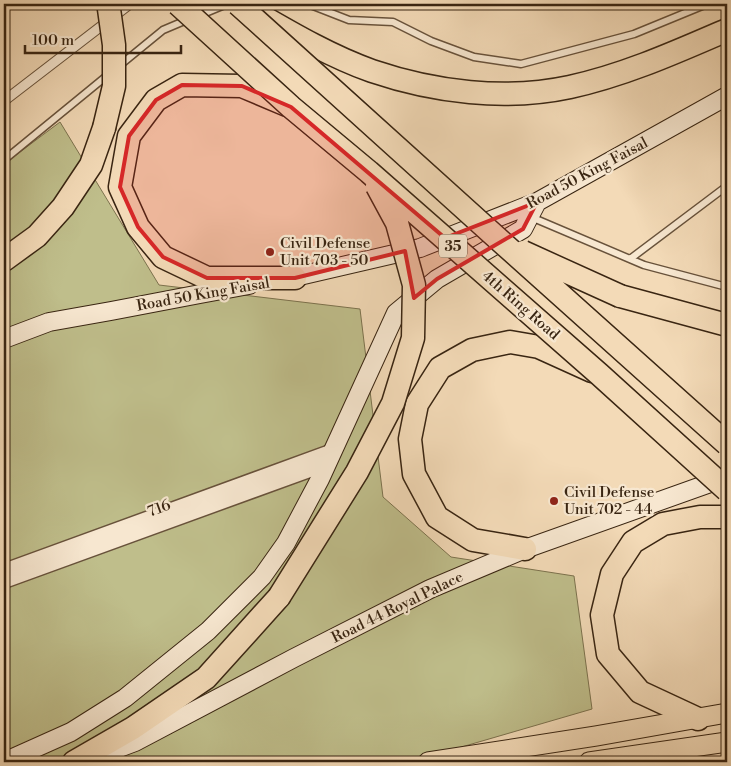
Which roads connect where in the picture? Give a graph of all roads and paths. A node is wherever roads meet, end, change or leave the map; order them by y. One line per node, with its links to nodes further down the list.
1 (7, 4): 10 (street)
2 (108, 4): 21 (highway, bridge)
3 (130, 4): 13 (street)
4 (178, 4): 14 (highway, 4th Ring Road / 35, bridge)
5 (227, 4): 15 (lane)
6 (238, 4): 19 (highway, 35, bridge)
7 (242, 4): 11 (highway)
8 (308, 4): 9 (lane)
9 (707, 4)
10 (4, 6)
11 (727, 30)
12 (727, 96): 18 (main road, Road 50 King Faisal)
13 (4, 101)
14 (291, 107): 16 (highway, 4th Ring Road / 35, bridge); 22 (highway)
15 (4, 160)
16 (369, 172): 26 (highway, 4th Ring Road / 35, bridge); 39 (highway, bridge)
17 (727, 186): 20 (lane)
18 (533, 209): 20 (lane); 22 (main road, Road 50 King Faisal); 28 (main road)
19 (501, 242): 24 (highway, bridge); 27 (highway, 35, bridge)
20 (630, 259): 23 (lane)
21 (4, 260)
22 (295, 278): 25 (main road, Road 50 King Faisal)
23 (727, 287)
24 (727, 325)
25 (4, 338)
26 (598, 374): 30 (highway, 4th Ring Road / 35, bridge); 32 (highway)
27 (727, 444)
28 (329, 457): 33 (street); 34 (street, 716); 38 (main road)
29 (727, 477): 32 (main road, Road 44 Royal Palace)
30 (727, 490)
31 (727, 517): 36 (highway)
32 (525, 549): 40 (main road, Road 44 Royal Palace)
33 (4, 570)
34 (4, 582)
35 (727, 713): 36 (main road)
36 (698, 719): 41 (main road)
37 (727, 742): 42 (main road)
38 (4, 762)
39 (74, 762)
40 (78, 762)
41 (428, 762)
42 (589, 762)

